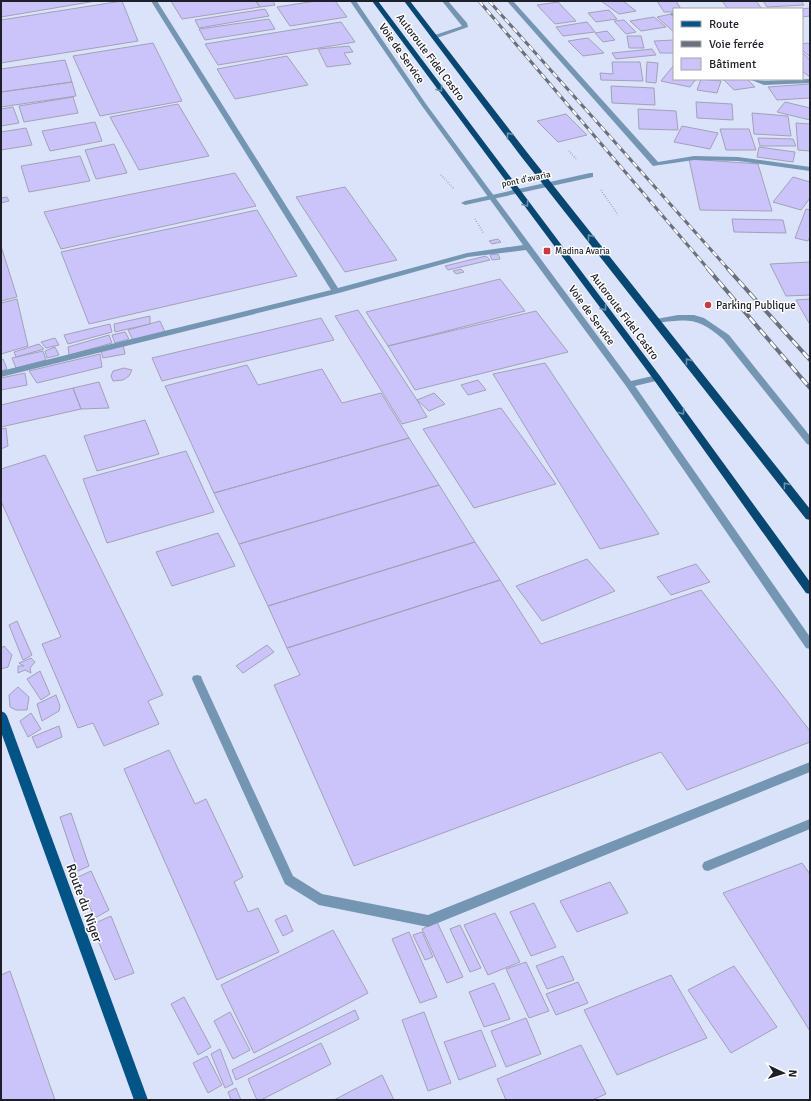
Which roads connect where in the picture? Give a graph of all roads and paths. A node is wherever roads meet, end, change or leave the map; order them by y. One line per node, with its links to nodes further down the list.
1 (154, 1): 14 (street)
2 (353, 1): 13 (street, Voie de Service)
3 (375, 1): 17 (highway, Autoroute Fidel Castro, one-way to 17)
4 (406, 1): 7 (highway, Autoroute Fidel Castro)
5 (446, 1): 7 (street)
6 (510, 1): 10 (street)
7 (434, 36): 15 (highway, Autoroute Fidel Castro, one-way to 7)
8 (755, 80): 9 (street)
9 (810, 81)
10 (810, 169)
11 (590, 175): 12 (street, pont d'avaria)
12 (465, 203)
13 (528, 247): 14 (street); 18 (street, Voie de Service)
14 (336, 291): 16 (street)
15 (656, 321): 19 (street); 20 (highway, Autoroute Fidel Castro, one-way to 15)
16 (1, 374)
17 (657, 378): 18 (street); 21 (highway, Autoroute Fidel Castro, one-way to 21)
18 (629, 384): 22 (street, Voie de Service)
19 (810, 442)
20 (810, 516)
21 (810, 590)
22 (810, 645)
23 (197, 679): 25 (street)
24 (1, 716): 28 (main road, Route du Niger)
25 (810, 767)
26 (810, 824): 27 (street)
27 (708, 866)
28 (142, 1100)

